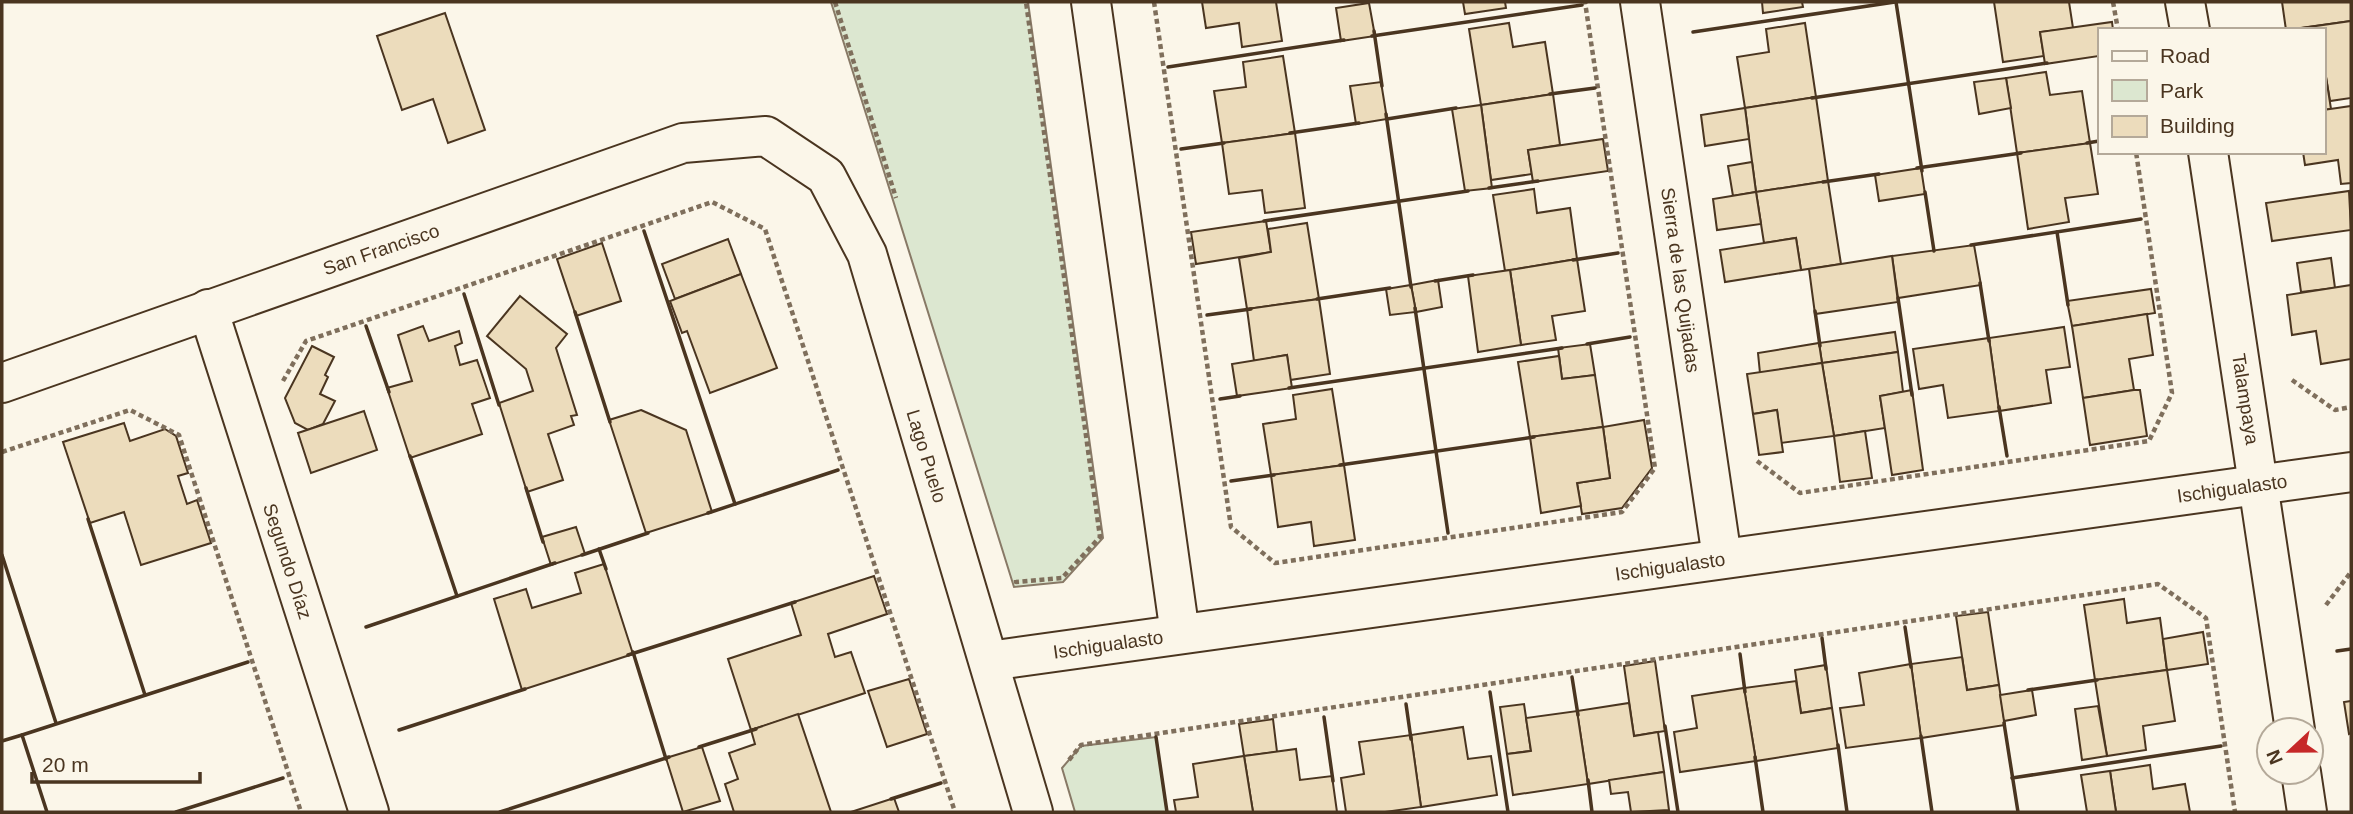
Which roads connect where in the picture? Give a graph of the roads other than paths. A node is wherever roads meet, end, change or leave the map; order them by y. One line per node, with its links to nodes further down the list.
1 (1091, 2): 12 (street)
2 (1640, 2): 11 (street, Sierra de las Quijadas)
3 (2185, 2): 4 (street)
4 (2190, 28)
5 (765, 136): 7 (street, San Francisco); 13 (street, Lago Puelo)
6 (2208, 154): 10 (street, Talampaya)
7 (208, 309): 8 (street, San Francisco); 16 (street, Segundo Díaz)
8 (2, 383)
9 (2351, 471): 10 (street, Ischigualasto)
10 (2259, 484): 11 (street, Ischigualasto); 14 (street, Talampaya)
11 (1722, 558): 12 (street, Ischigualasto)
12 (1180, 634): 13 (street, Ischigualasto)
13 (989, 661): 17 (street, Lago Puelo)
14 (2293, 716)
15 (2303, 786): 18 (street)
16 (369, 812)
17 (1033, 812)
18 (2307, 812)

